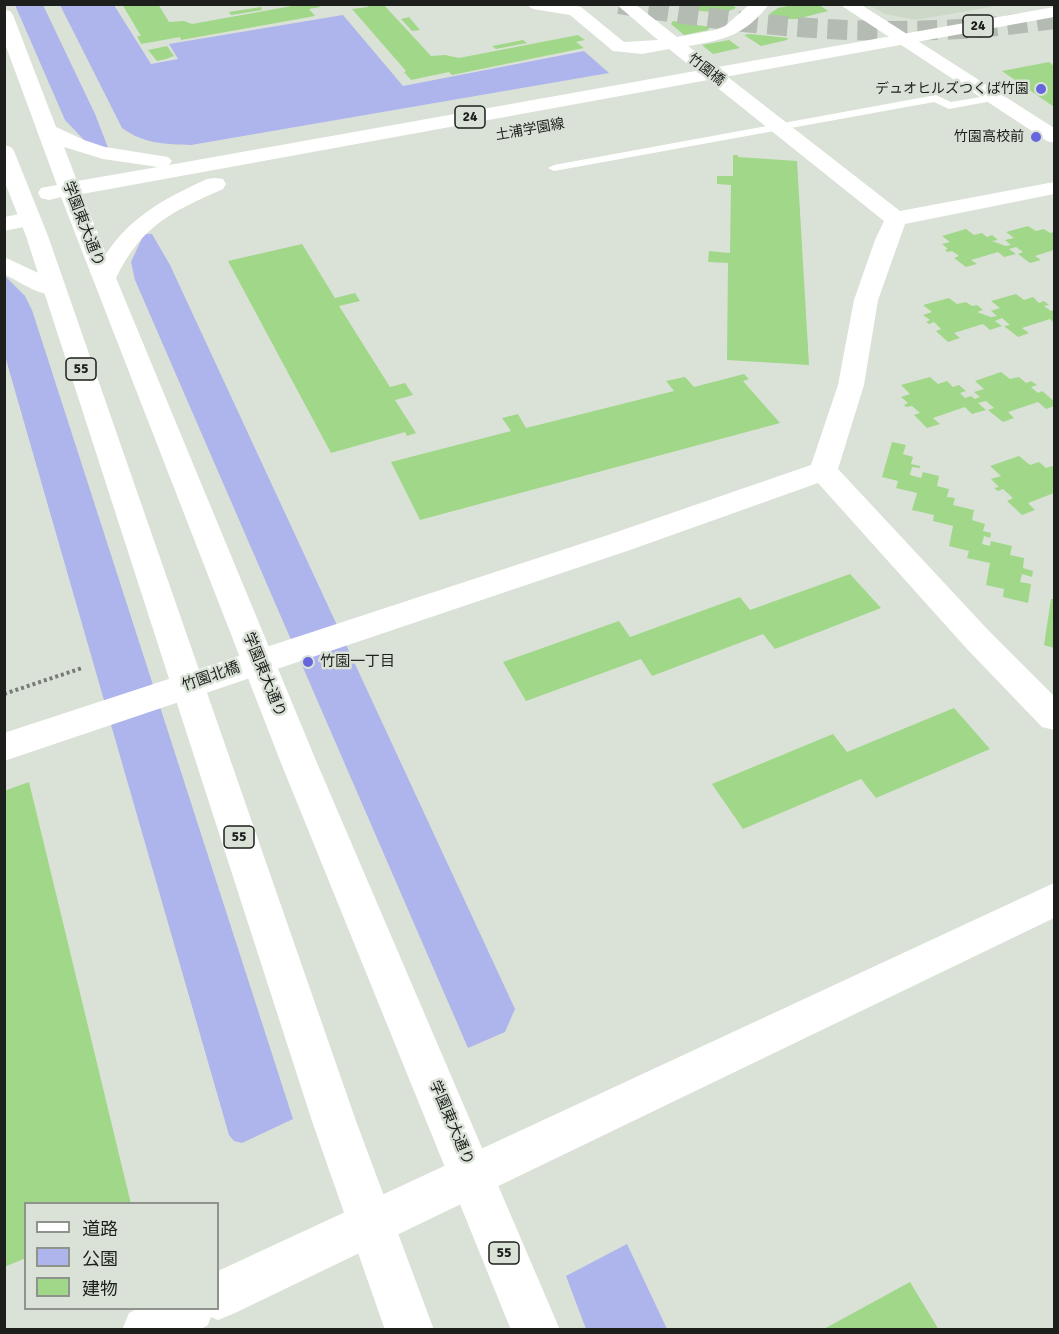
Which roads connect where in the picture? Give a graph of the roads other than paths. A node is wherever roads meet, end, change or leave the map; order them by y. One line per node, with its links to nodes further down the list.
1 (533, 4): 3 (main road)
2 (624, 4): 24 (main road, 竹園橋)
3 (761, 4)
4 (847, 4): 7 (main road)
5 (1054, 12): 7 (main road, 土浦学園線 / 24)
6 (4, 15): 14 (main road, 学園東大通り)
7 (902, 40): 9 (main road); 18 (main road, 土浦学園線 / 24)
8 (959, 52): 9 (main road, 24)
9 (928, 57): 10 (main road, 24); 13 (main road)
10 (907, 61)
11 (758, 88): 12 (main road)
12 (712, 97)
13 (992, 98): 15 (main road); 17 (lane)
14 (48, 130): 18 (main road); 22 (main road, 学園東大通り)
15 (1054, 137)
16 (4, 151): 23 (main road)
17 (554, 168)
18 (208, 175): 19 (main road, 土浦学園線 / 24); 21 (main road, 土浦学園線 / 24); 22 (main road, 土浦学園線 / 24); 27 (main road)
19 (237, 180)
20 (1054, 188): 24 (main road)
21 (147, 197)
22 (80, 202): 23 (main road, 土浦学園線 / 24); 27 (main road, 学園東大通り / 55)
23 (19, 206): 25 (main road, 土浦学園線); 28 (main road, 55)
24 (896, 219): 29 (main road)
25 (4, 224)
26 (4, 264): 28 (main road)
27 (104, 279): 33 (main road, 学園東大通り / 55)
28 (53, 289): 34 (main road, 55)
29 (823, 471): 30 (main road); 31 (main road, 竹園北橋)
30 (1054, 717)
31 (4, 747)
32 (1054, 900): 33 (main road)
33 (473, 1176): 34 (main road); 39 (main road, 学園東大通り / 55)
34 (372, 1223): 35 (main road); 38 (main road, 55)
35 (219, 1296)
36 (187, 1310): 37 (main road)
37 (146, 1329)
38 (410, 1329)
39 (536, 1329)

